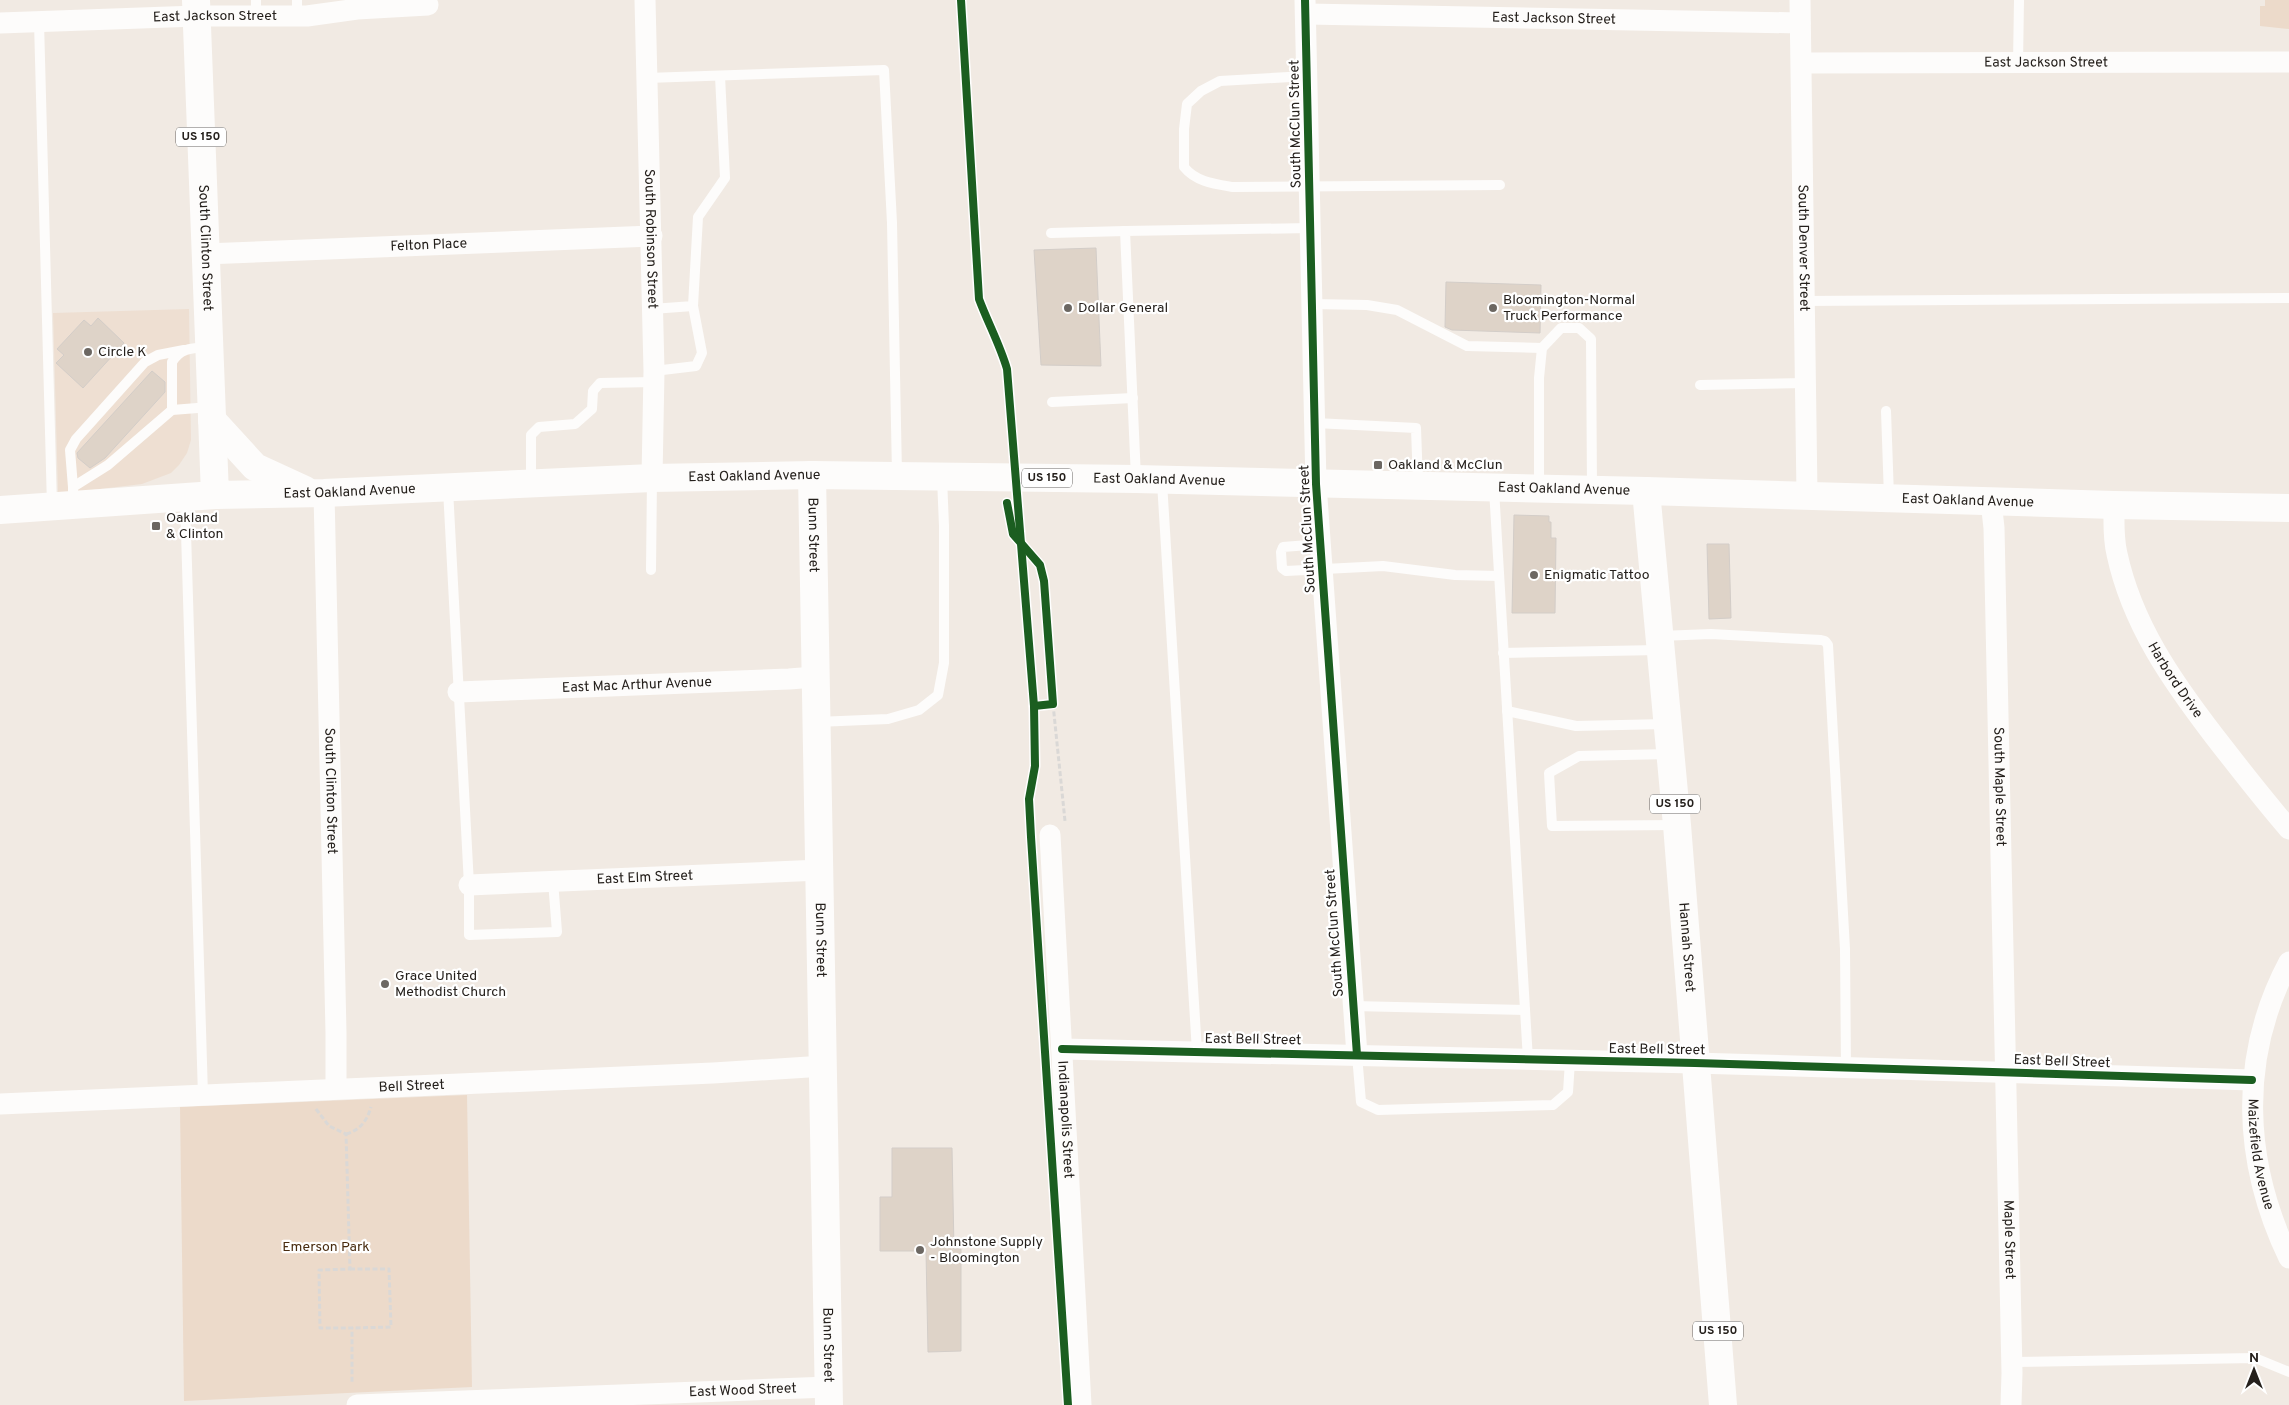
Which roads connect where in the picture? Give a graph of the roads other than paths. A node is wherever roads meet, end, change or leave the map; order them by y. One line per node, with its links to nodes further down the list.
1 (645, 0): 17 (street, South Robinson Street)
2 (1800, 0): 11 (street, South Denver Street)
3 (2018, 0): 14 (lane)
4 (428, 6): 8 (street, East Jackson Street)
5 (1306, 7): 11 (street, East Jackson Street); 16 (street, South McClun Street)
6 (197, 8): 7 (street, East Jackson Street); 9 (street, East Jackson Street); 24 (main road, South Clinton Street / US 150)
7 (256, 8): 8 (street, East Jackson Street)
8 (297, 8)
9 (39, 22): 10 (street, East Jackson Street); 59 (lane)
10 (0, 23)
11 (1800, 23): 13 (street, South Denver Street)
12 (2289, 62): 14 (street, East Jackson Street)
13 (1802, 63): 14 (street, East Jackson Street); 26 (street, South Denver Street)
14 (2018, 64)
15 (720, 76): 17 (lane); 28 (lane); 42 (lane)
16 (1307, 76): 19 (street, South McClun Street); 19 (lane)
17 (647, 78): 23 (street, South Robinson Street)
18 (1500, 185): 19 (lane)
19 (1310, 186): 20 (street, South McClun Street)
20 (1310, 228): 21 (lane); 27 (street, South McClun Street)
21 (1125, 231): 22 (lane); 35 (lane)
22 (1051, 233)
23 (652, 236): 24 (street, Felton Place); 29 (street, South Robinson Street)
24 (205, 254): 30 (main road, South Clinton Street / US 150)
25 (2289, 298): 26 (lane)
26 (1804, 301): 33 (street, South Denver Street)
27 (1312, 304): 31 (lane); 40 (street, South McClun Street)
28 (693, 306): 29 (lane); 32 (lane)
29 (652, 309): 32 (street, South Robinson Street)
30 (196, 348): 37 (lane); 39 (main road, South Clinton Street / US 150); 59 (lane)
31 (1542, 348): 51 (lane); 52 (lane)
32 (654, 376): 44 (street, South Robinson Street); 46 (lane)
33 (1805, 383): 34 (lane); 56 (street, South Denver Street)
34 (1700, 386)
35 (1133, 398): 36 (lane); 45 (lane)
36 (1052, 402)
37 (172, 410): 39 (lane); 59 (lane)
38 (1886, 411): 58 (lane)
39 (212, 413): 54 (main road); 55 (main road, South Clinton Street / US 150)
40 (1315, 423): 47 (street, South McClun Street); 48 (lane)
41 (812, 475): 42 (main road, East Oakland Avenue / US 150); 44 (main road, East Oakland Avenue / US 150); 70 (main road, Bunn Street)
42 (897, 475): 43 (main road, East Oakland Avenue / US 150)
43 (942, 476): 45 (main road, East Oakland Avenue / US 150); 73 (lane)
44 (652, 478): 46 (main road, East Oakland Avenue / US 150); 66 (lane)
45 (1149, 480): 47 (main road, East Oakland Avenue / US 150); 86 (lane)
46 (531, 484): 50 (main road, East Oakland Avenue / US 150)
47 (1316, 484): 48 (main road, East Oakland Avenue / US 150); 64 (street, South McClun Street)
48 (1418, 486): 49 (main road, East Oakland Avenue / US 150)
49 (1493, 487): 51 (main road, East Oakland Avenue / US 150); 67 (lane)
50 (448, 488): 54 (main road, East Oakland Avenue / US 150); 71 (lane)
51 (1539, 488): 52 (main road, East Oakland Avenue / US 150)
52 (1592, 489): 53 (main road, East Oakland Avenue / US 150)
53 (1646, 491): 56 (main road, East Oakland Avenue); 68 (main road, Hannah Street / US 150)
54 (318, 493): 55 (main road, East Oakland Avenue / US 150); 95 (street, South Clinton Street)
55 (215, 496): 57 (main road, East Oakland Avenue)
56 (1807, 496): 58 (main road, East Oakland Avenue)
57 (185, 498): 59 (main road, East Oakland Avenue); 96 (lane)
58 (1889, 498): 60 (main road, East Oakland Avenue)
59 (66, 500): 63 (main road, East Oakland Avenue)
60 (1991, 501): 61 (main road, East Oakland Avenue); 93 (street, South Maple Street)
61 (2114, 505): 62 (main road, East Oakland Avenue); 77 (street, Harbord Drive)
62 (2289, 508)
63 (0, 510)
64 (1321, 544): 65 (street, South McClun Street); 65 (lane)
65 (1322, 569): 67 (lane); 83 (street, South McClun Street)
66 (651, 570)
67 (1499, 576): 69 (lane)
68 (1660, 643): 69 (lane); 74 (main road, Hannah Street / US 150); 92 (lane)
69 (1503, 653): 72 (lane)
70 (815, 677): 71 (street, East Mac Arthur Avenue); 73 (main road, Bunn Street)
71 (458, 692): 81 (lane)
72 (1507, 711): 74 (lane); 84 (lane)
73 (816, 722): 79 (main road, Bunn Street)
74 (1667, 724): 75 (main road, Hannah Street / US 150)
75 (1670, 754): 76 (main road, Hannah Street / US 150); 76 (lane)
76 (1677, 825): 90 (main road, Hannah Street / US 150)
77 (2289, 829)
78 (1050, 835): 85 (street, Indianapolis Street)
79 (820, 870): 80 (street, East Elm Street); 91 (main road, Bunn Street)
80 (553, 881): 81 (street, East Elm Street); 81 (lane)
81 (469, 885)
82 (2289, 962): 94 (street, Maizefield Avenue)
83 (1353, 1006): 84 (lane); 87 (street, South McClun Street)
84 (1525, 1010): 88 (lane)
85 (1062, 1049): 86 (street, East Bell Street); 104 (street, Indianapolis Street)
86 (1198, 1052): 87 (street, East Bell Street)
87 (1357, 1055): 88 (street, East Bell Street); 89 (lane)
88 (1528, 1060): 89 (street, East Bell Street)
89 (1570, 1061): 90 (street, East Bell Street)
90 (1695, 1063): 92 (street, East Bell Street); 105 (main road, Hannah Street / US 150)
91 (824, 1066): 95 (street, Bell Street); 101 (main road, Bunn Street)
92 (1846, 1069): 93 (street, East Bell Street)
93 (2005, 1073): 94 (street, East Bell Street); 99 (street, Maple Street)
94 (2252, 1080): 98 (street, Maizefield Avenue)
95 (336, 1088): 96 (street, Bell Street)
96 (203, 1096): 97 (street, Bell Street)
97 (0, 1104)
98 (2289, 1258)
99 (2012, 1362): 100 (lane); 106 (street, Maple Street)
100 (2289, 1372)
101 (829, 1396): 103 (street, East Wood Street)
102 (357, 1405): 103 (street, East Wood Street)
103 (374, 1405)
104 (1081, 1405)
105 (1723, 1405)
106 (2011, 1405)

